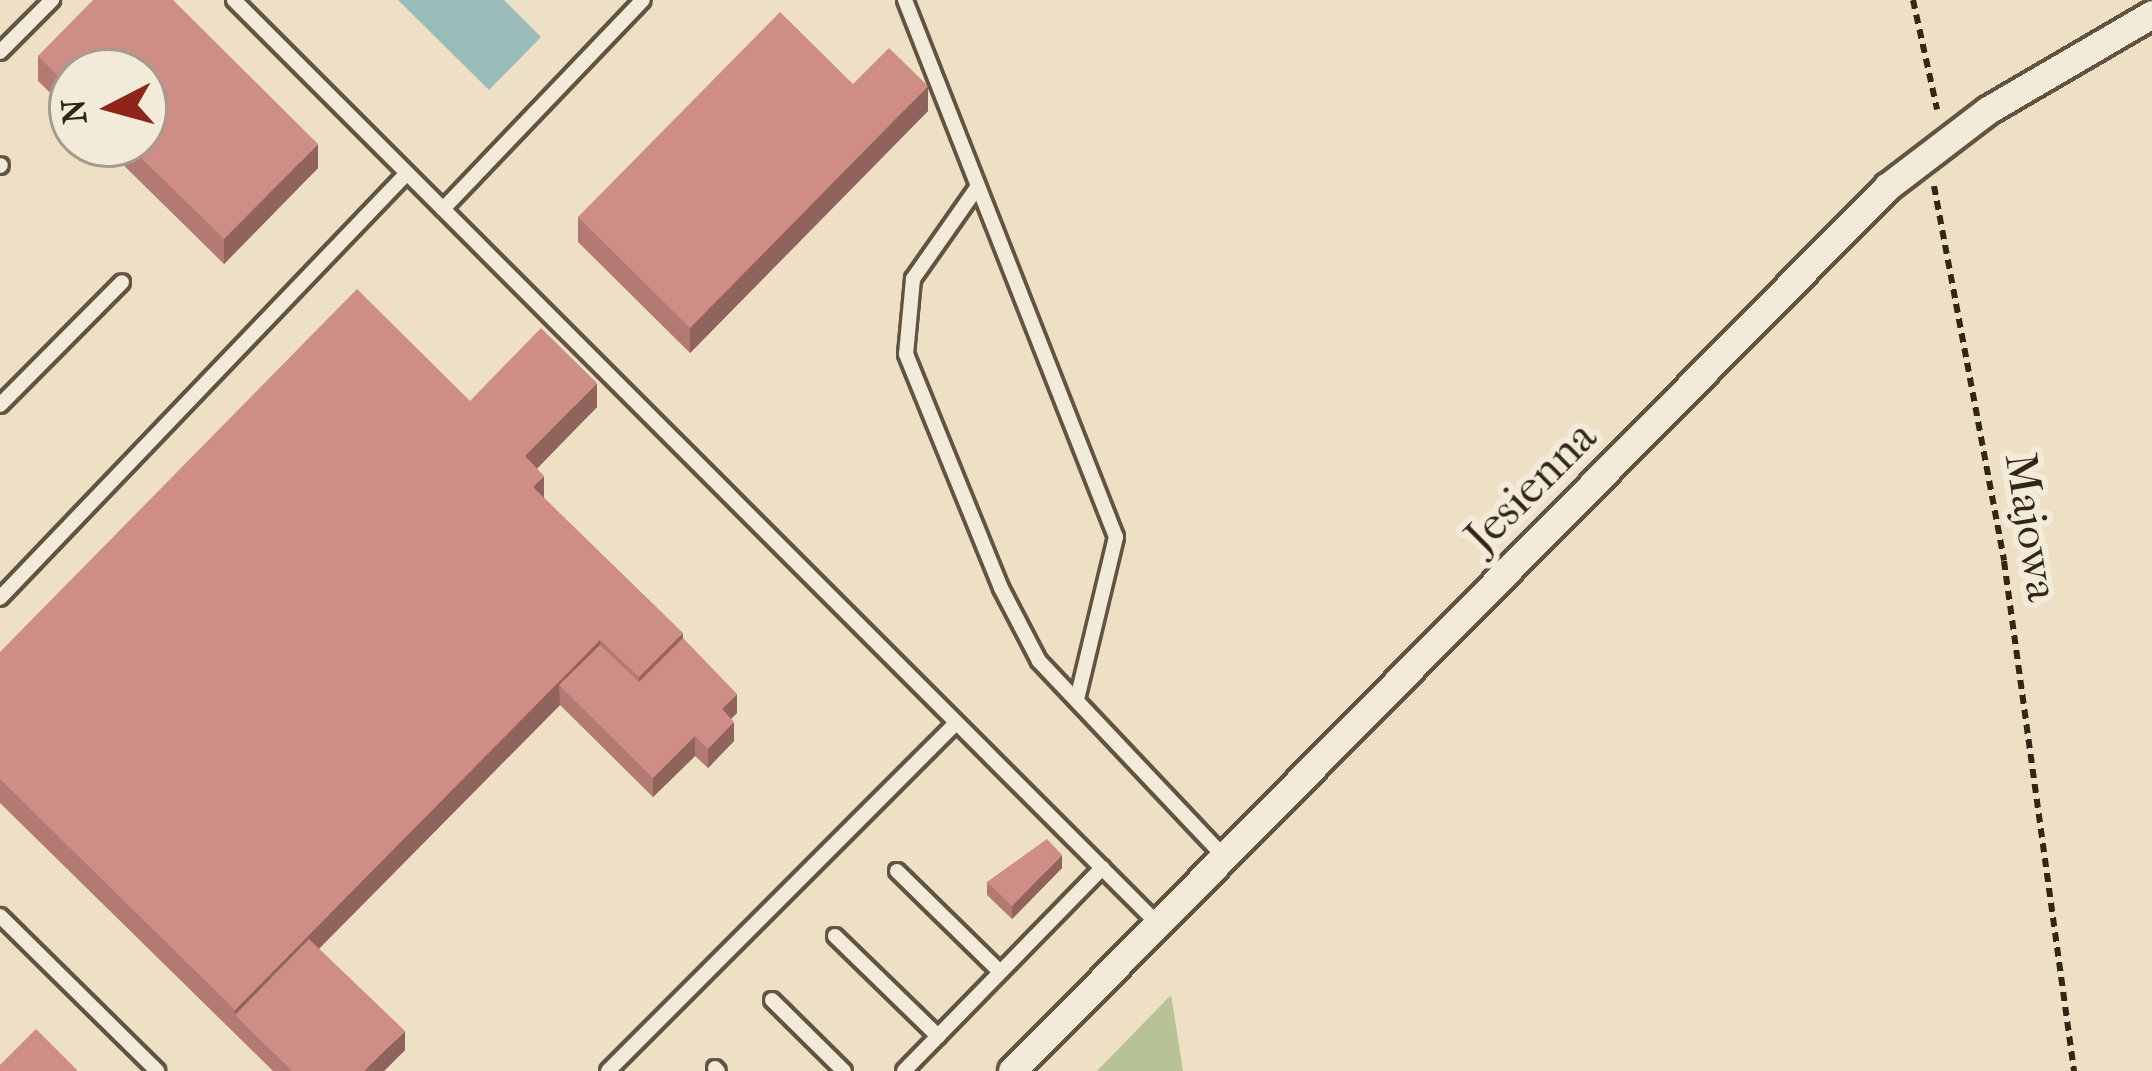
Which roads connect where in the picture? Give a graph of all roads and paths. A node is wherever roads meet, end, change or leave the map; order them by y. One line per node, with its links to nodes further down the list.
1 (52, 0): 7 (lane)
2 (234, 0): 9 (lane)
3 (643, 0): 11 (lane)
4 (905, 0): 10 (lane)
5 (1913, 0): 8 (path, Majowa)
6 (2152, 14): 8 (street, Jesienna)
7 (0, 52)
8 (1934, 146): 17 (street, Jesienna); 31 (path, Majowa)
9 (407, 173): 11 (lane); 14 (lane)
10 (976, 189): 15 (lane); 15 (lane)
11 (443, 208): 16 (lane)
12 (122, 282): 13 (lane)
13 (0, 405)
14 (0, 598)
15 (1077, 699): 17 (lane)
16 (956, 723): 18 (lane); 27 (lane)
17 (1225, 858): 21 (street, Jesienna)
18 (1102, 868): 21 (lane); 23 (lane)
19 (897, 872): 23 (lane)
20 (2, 920): 26 (lane)
21 (1159, 925): 30 (street, Jesienna)
22 (835, 936): 25 (lane)
23 (1000, 972): 25 (lane)
24 (772, 1000): 28 (lane)
25 (938, 1036): 29 (lane)
26 (158, 1071)
27 (608, 1071)
28 (844, 1071)
29 (904, 1071)
30 (1012, 1071)
31 (2074, 1071)

